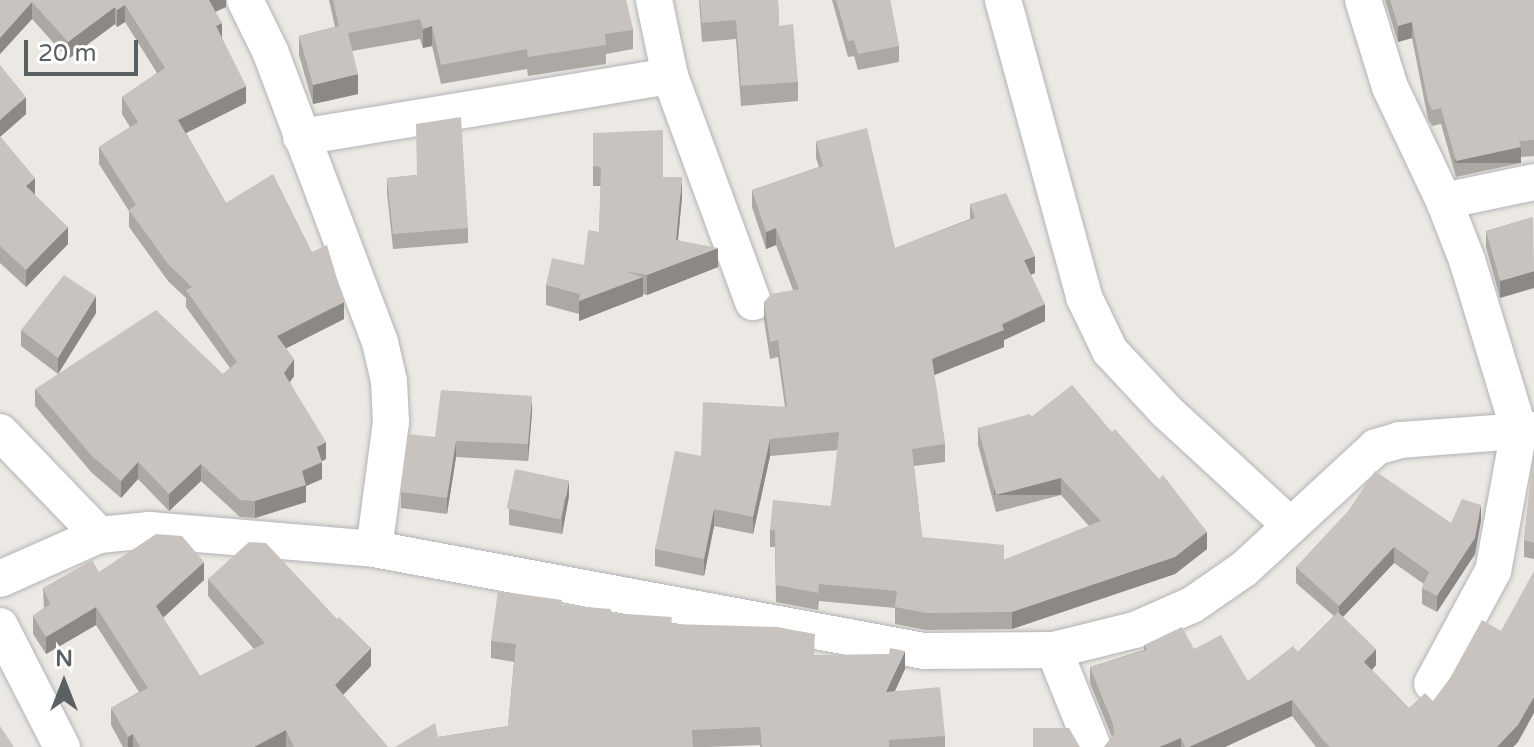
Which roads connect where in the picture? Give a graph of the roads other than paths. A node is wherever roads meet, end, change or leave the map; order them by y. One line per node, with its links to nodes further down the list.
1 (245, 0): 6 (street)
2 (654, 0): 5 (street)
3 (1003, 0): 12 (street)
4 (1363, 0): 8 (street)
5 (670, 76): 6 (street); 9 (street)
6 (301, 137): 14 (street)
7 (1534, 182): 8 (street)
8 (1444, 201): 10 (street)
9 (753, 302)
10 (1526, 430): 12 (street); 18 (street)
11 (0, 432): 13 (street)
12 (1291, 526): 17 (street)
13 (99, 535): 14 (street); 15 (street)
14 (374, 549): 17 (street)
15 (0, 579)
16 (0, 626): 19 (street)
17 (1054, 650): 20 (street)
18 (1432, 684)
19 (62, 747)
20 (1093, 747)

